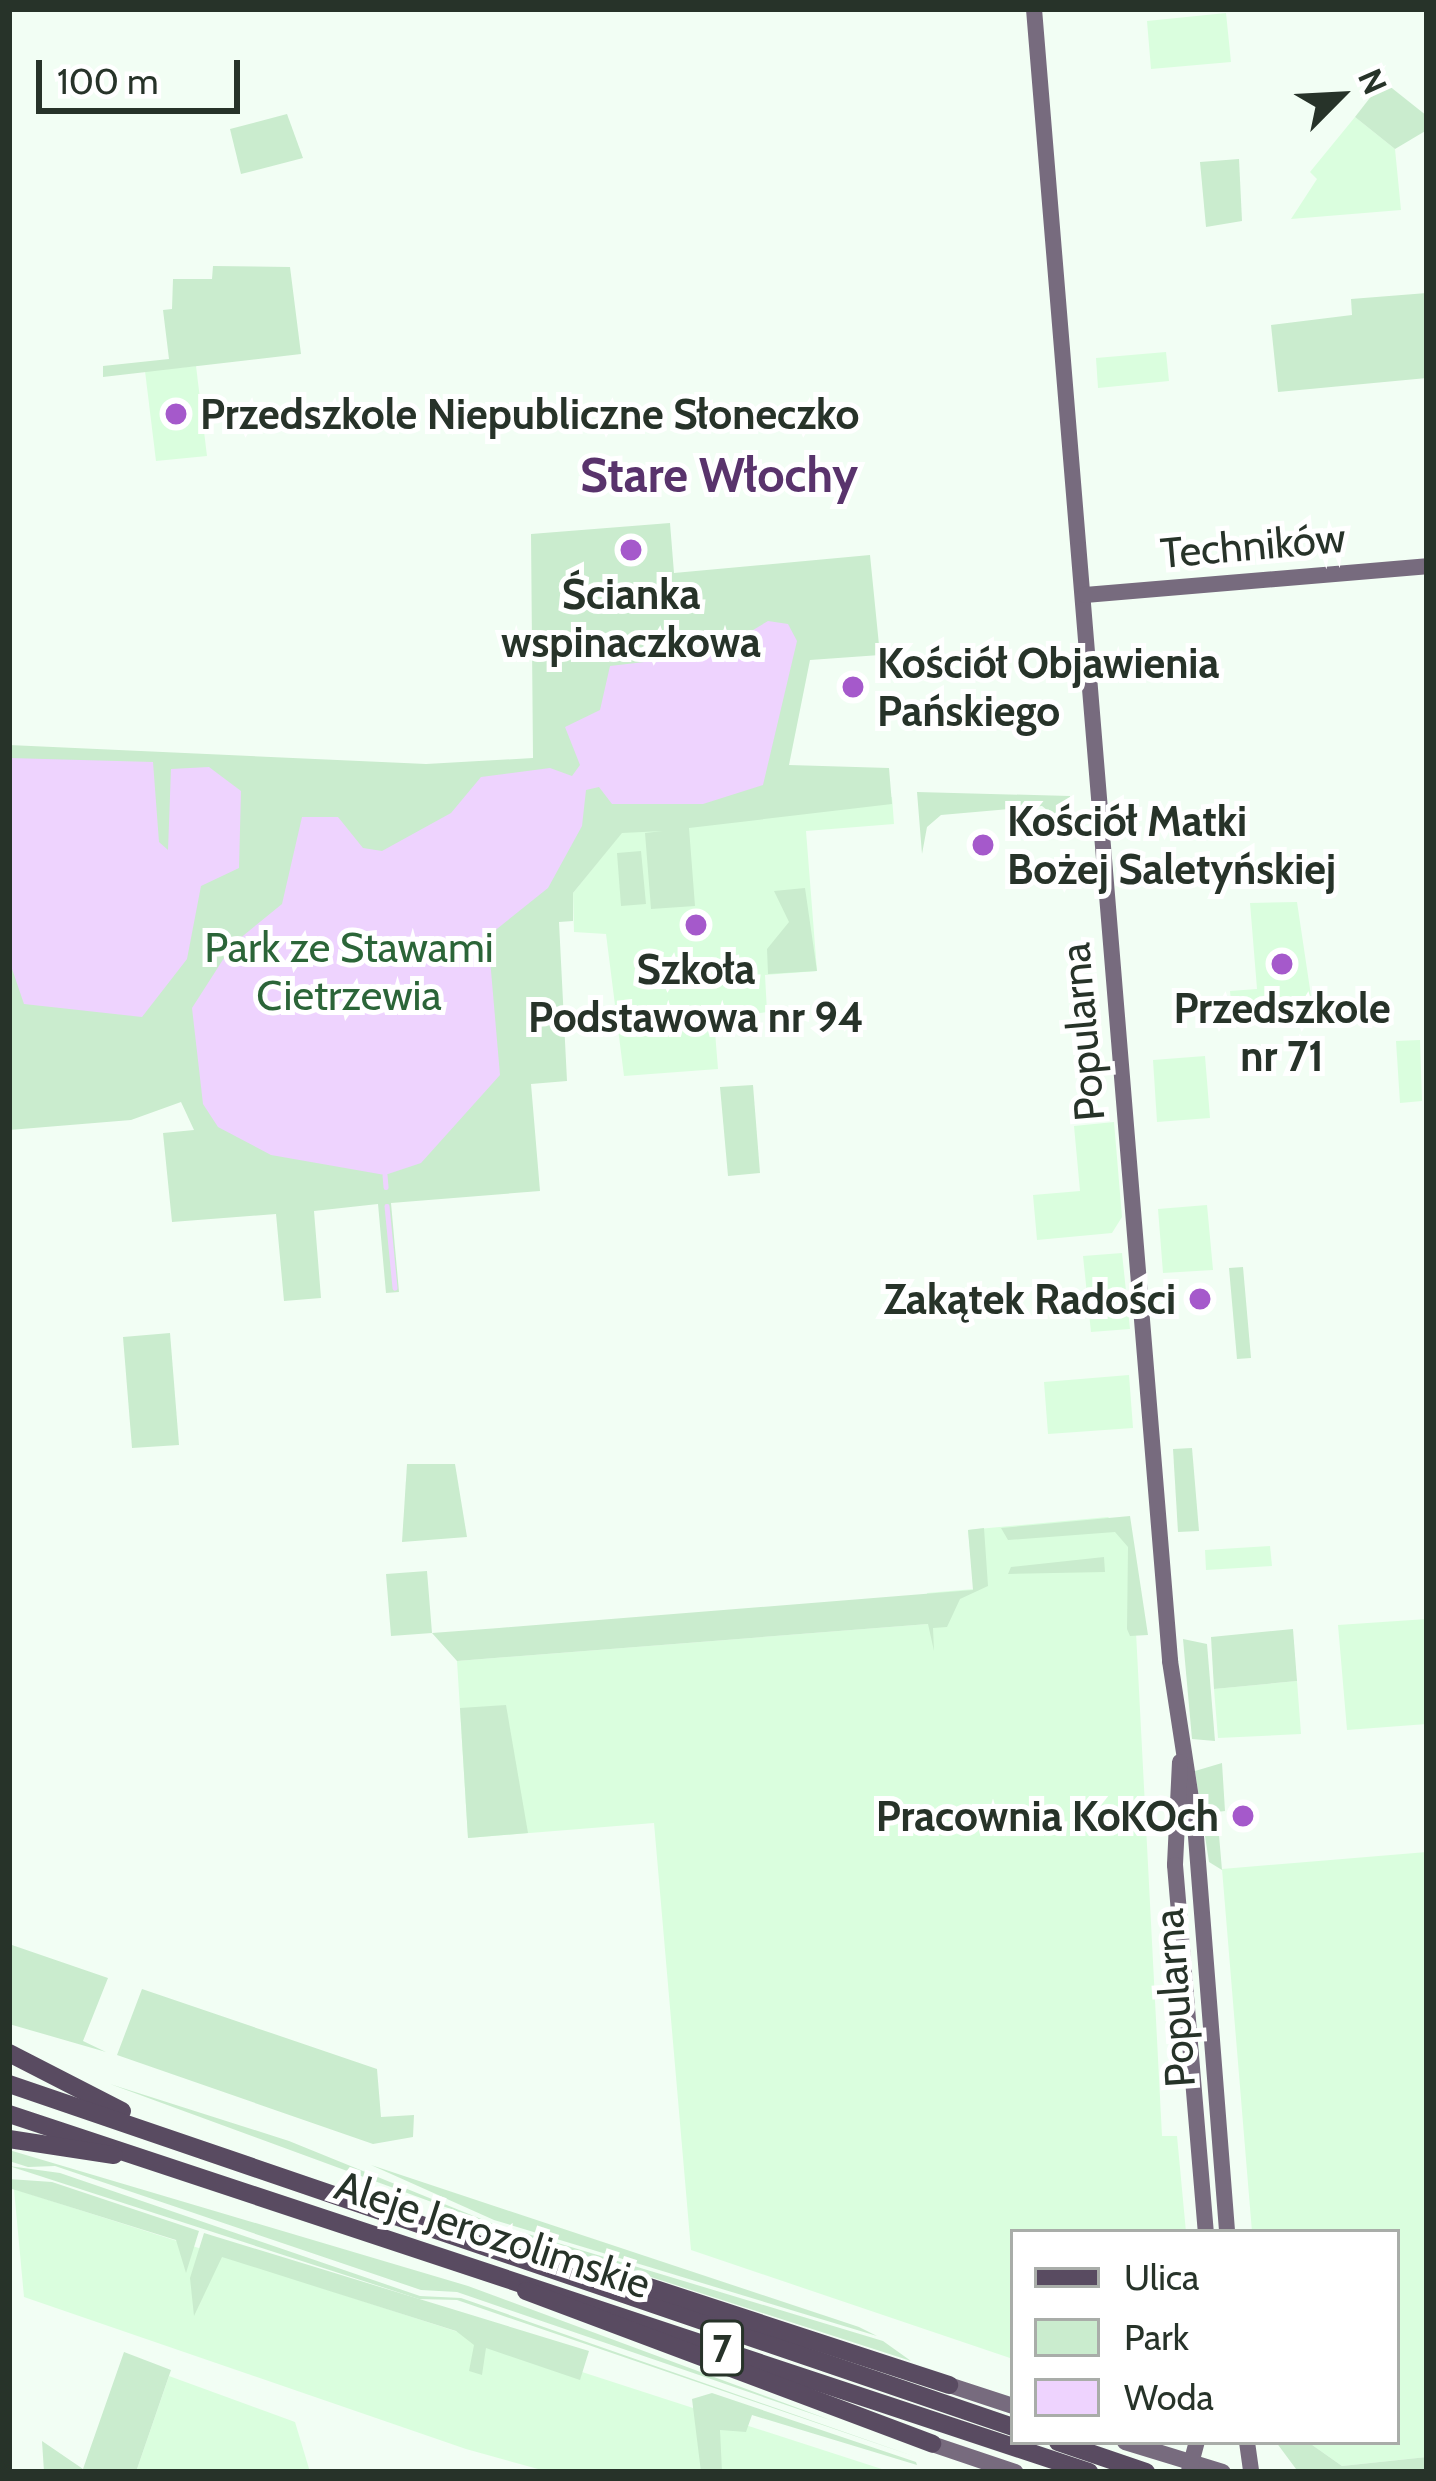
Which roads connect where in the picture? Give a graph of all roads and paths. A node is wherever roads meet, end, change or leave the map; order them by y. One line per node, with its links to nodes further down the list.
1 (1034, 9): 3 (street, Popularna)
2 (1427, 566): 3 (street, Techników)
3 (1085, 595): 4 (street, Popularna)
4 (1180, 1761): 11 (street, Popularna); 12 (street, Popularna)
5 (9, 2054): 8 (main road)
6 (9, 2084): 8 (main road, Aleje Jerozolimskie / 7)
7 (9, 2114): 10 (main road, Aleje Jerozolimskie / 7)
8 (147, 2127): 13 (main road, Aleje Jerozolimskie / 7)
9 (9, 2138): 10 (main road)
10 (142, 2157): 14 (main road, Aleje Jerozolimskie / 7)
11 (1206, 2229)
12 (1227, 2229)
13 (530, 2256): 15 (main road); 17 (main road, Aleje Jerozolimskie / 7)
14 (479, 2266): 17 (main road, Aleje Jerozolimskie / 7); 20 (main road)
15 (949, 2385): 16 (street)
16 (1010, 2405)
17 (967, 2421): 18 (main road, Aleje Jerozolimskie / 7); 19 (main road, Aleje Jerozolimskie / 7)
18 (1010, 2427)
19 (1010, 2439)
20 (932, 2444): 25 (street)
21 (1024, 2445): 26 (main road, Aleje Jerozolimskie / 7)
22 (1067, 2445): 27 (main road)
23 (1133, 2445): 24 (street)
24 (1190, 2467): 28 (street)
25 (1015, 2472)
26 (1089, 2472)
27 (1146, 2472)
28 (1223, 2472)

